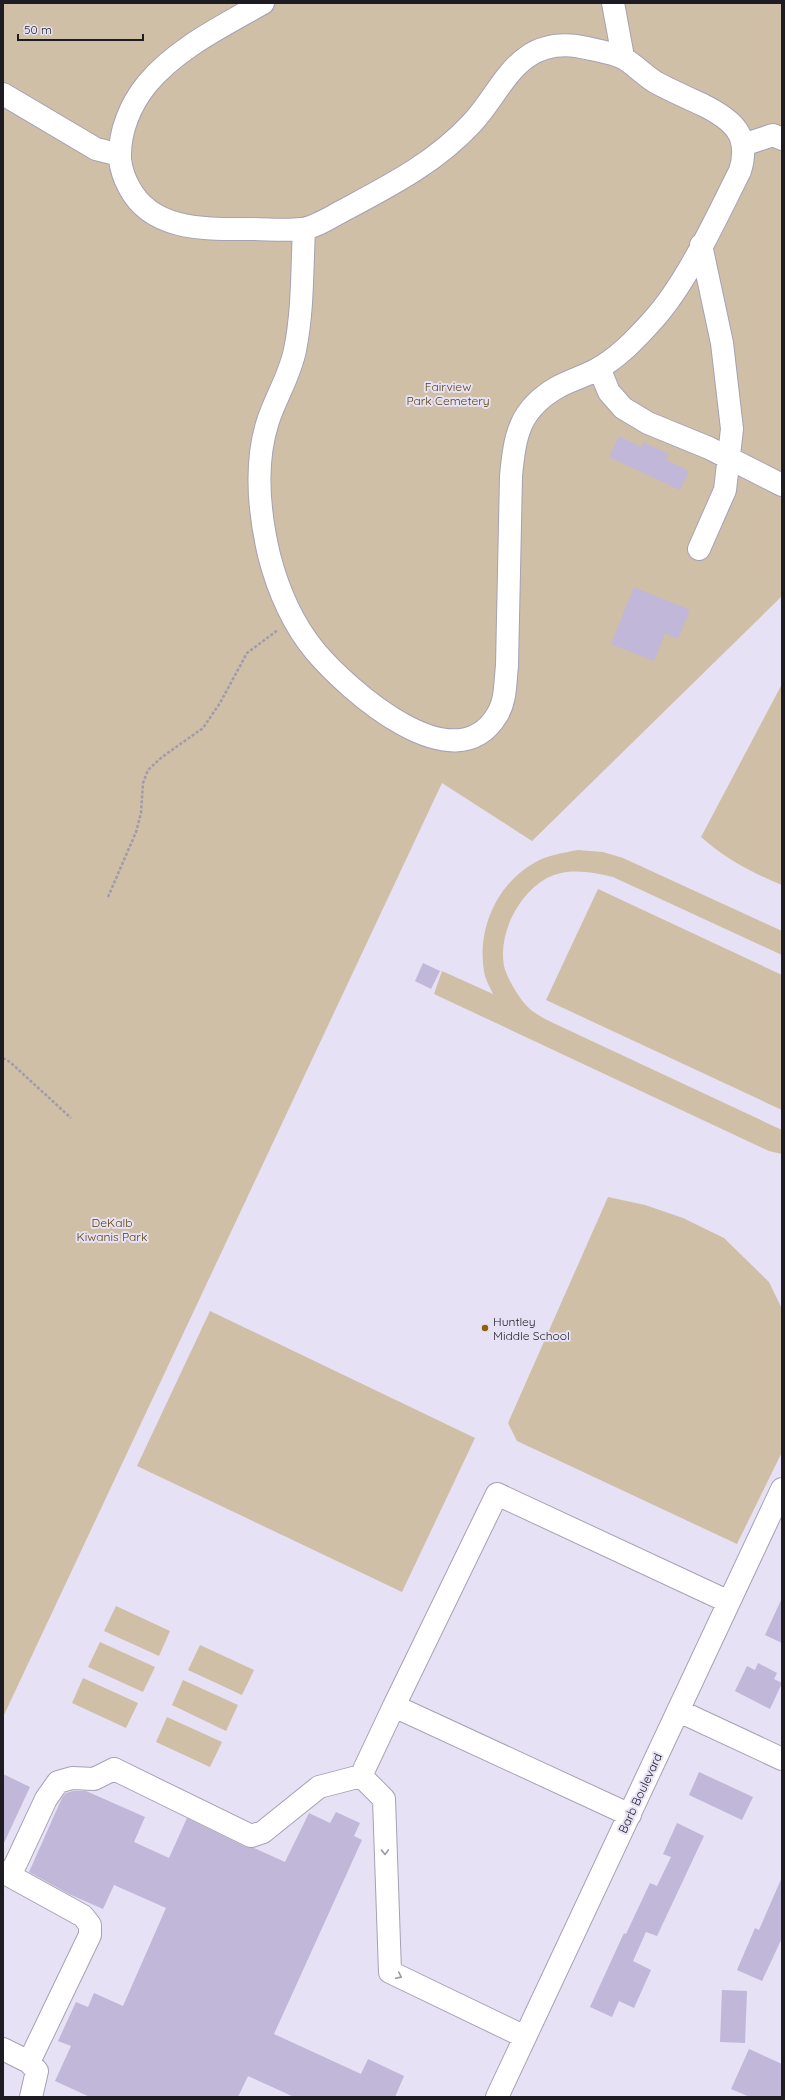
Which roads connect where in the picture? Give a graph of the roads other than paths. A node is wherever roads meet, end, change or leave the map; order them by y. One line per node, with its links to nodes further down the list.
1 (263, 3): 7 (street)
2 (613, 3): 3 (street)
3 (623, 58): 6 (street); 8 (street)
4 (3, 94): 7 (street)
5 (782, 139): 6 (street)
6 (743, 145): 9 (street)
7 (120, 155): 8 (street)
8 (304, 229): 10 (street)
9 (701, 245): 10 (street); 11 (street)
10 (599, 368): 11 (street)
11 (730, 458): 12 (street); 13 (street)
12 (782, 485)
13 (699, 550)
14 (782, 1489): 15 (street, Barb Boulevard)
15 (730, 1602): 16 (street); 17 (street, Barb Boulevard)
16 (394, 1706): 19 (street); 20 (street)
17 (679, 1711): 18 (street); 20 (street, Barb Boulevard)
18 (782, 1759)
19 (361, 1776): 21 (street); 22 (street, one-way to 22)
20 (630, 1815): 22 (street, Barb Boulevard)
21 (6, 1874): 24 (street)
22 (525, 2037): 26 (street, Barb Boulevard)
23 (3, 2049): 24 (street)
24 (30, 2062): 25 (street)
25 (31, 2097)
26 (497, 2097)

